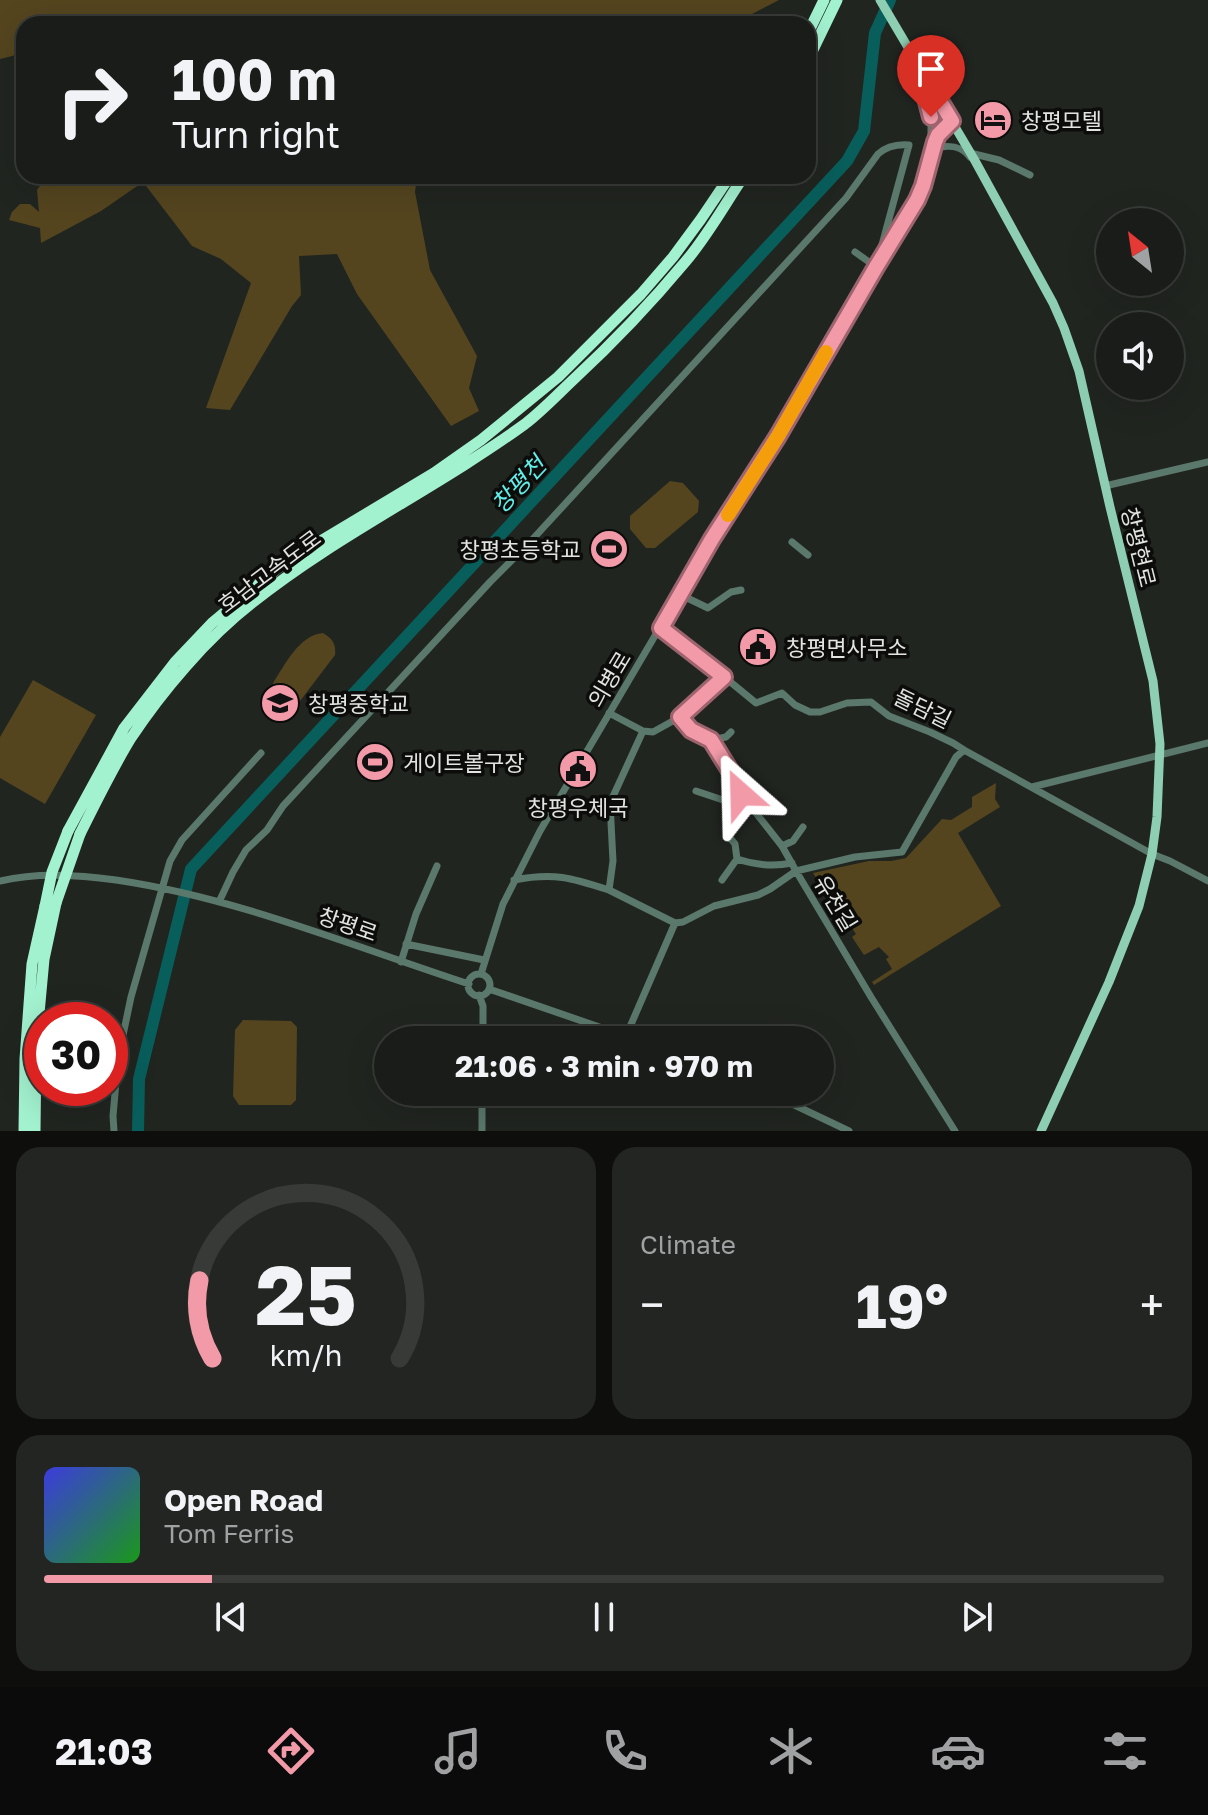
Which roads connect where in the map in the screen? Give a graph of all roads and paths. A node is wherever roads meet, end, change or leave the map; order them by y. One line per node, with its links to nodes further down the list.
1 (837, 0): 3 (highway)
2 (880, 0): 4 (main road, 창평현로)
3 (816, 43)
4 (915, 59): 5 (main road, 창평현로); 8 (street)
5 (952, 121): 6 (main road, 창평현로); 8 (street, 의병로)
6 (970, 153): 7 (main road, 창평현로); 9 (street)
7 (976, 164): 8 (street); 15 (main road, 창평현로)
8 (929, 165): 13 (street, 의병로)
9 (1030, 175)
10 (725, 184): 35 (highway, 호남고속도로)
11 (739, 184): 35 (highway, 호남고속도로)
12 (855, 252): 13 (street)
13 (876, 267): 19 (street, 의병로); 49 (street)
14 (1208, 462): 15 (street)
15 (1105, 486): 30 (main road, 창평현로)
16 (792, 542): 17 (street)
17 (808, 555)
18 (741, 590): 19 (street)
19 (681, 595): 20 (street, 의병로)
20 (661, 628): 21 (street, 돌담길); 22 (street, 의병로)
21 (724, 677): 23 (street); 28 (street, 돌담길)
22 (609, 713): 24 (street); 43 (street, 의병로)
23 (680, 717): 24 (street); 26 (street)
24 (643, 731): 48 (street)
25 (731, 732): 26 (street)
26 (711, 740): 33 (street)
27 (1208, 743): 30 (street)
28 (964, 750): 31 (street); 42 (street)
29 (261, 753): 47 (street)
30 (1159, 755): 31 (street); 38 (main road, 창평현로)
31 (1032, 787): 38 (street)
32 (696, 791): 33 (street)
33 (741, 794): 37 (street)
34 (803, 827): 37 (street)
35 (74, 833): 50 (highway, 호남고속도로, bridge)
36 (731, 839): 39 (street)
37 (782, 846): 40 (street)
38 (1152, 854): 46 (street); 70 (main road, 창평현로)
39 (737, 859): 40 (street); 44 (street)
40 (792, 863): 42 (street)
41 (437, 866): 52 (street)
42 (796, 871): 51 (street, 유천길); 69 (street, 유천길)
43 (514, 880): 48 (street); 53 (street, 의병로)
44 (722, 880)
45 (0, 881): 47 (street, 창평로)
46 (1208, 881)
47 (163, 887): 49 (street, 창평로); 66 (street)
48 (609, 890): 51 (street)
49 (217, 901): 54 (street, 창평로)
50 (50, 905): 64 (highway, 호남고속도로); 65 (highway, 호남고속도로)
51 (675, 923): 61 (street)
52 (406, 944): 53 (street); 54 (street)
53 (484, 960): 55 (street, 의병로)
54 (401, 962): 56 (street, 창평로)
55 (481, 974): 56 (street); 57 (street)
56 (469, 984): 58 (street)
57 (489, 989): 58 (street); 60 (street)
58 (479, 995): 59 (street)
59 (483, 1026)
60 (597, 1026)
61 (630, 1026)
62 (482, 1106): 67 (street)
63 (796, 1106): 68 (street)
64 (24, 1131)
65 (35, 1131)
66 (114, 1131)
67 (482, 1131)
68 (849, 1131)
69 (955, 1131)
70 (1041, 1131)

